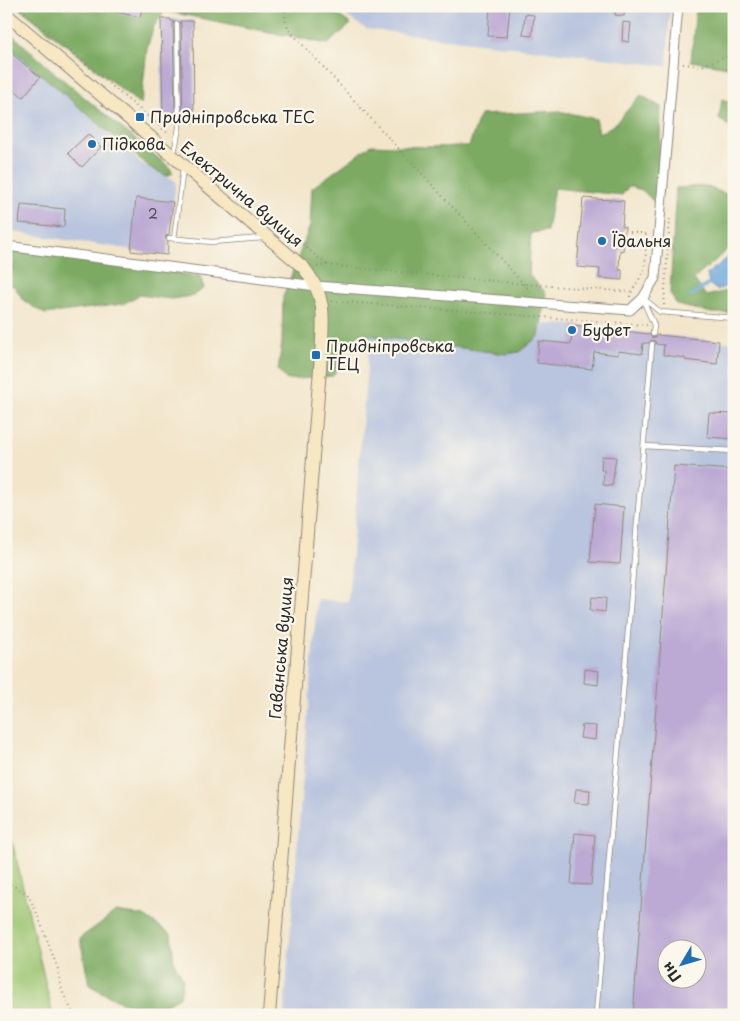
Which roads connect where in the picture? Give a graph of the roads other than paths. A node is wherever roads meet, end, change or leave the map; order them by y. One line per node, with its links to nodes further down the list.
1 (436, 6): 3 (lane)
2 (678, 6): 11 (street)
3 (427, 7)
4 (6, 14): 6 (street, Електрична вулиця)
5 (177, 24): 6 (lane)
6 (173, 157): 7 (street, Електрична вулиця)
7 (183, 166): 8 (street, Електрична вулиця); 8 (lane)
8 (267, 237): 10 (street, Електрична вулиця)
9 (6, 246): 10 (street)
10 (316, 286): 11 (street); 17 (street, Гаванська вулиця)
11 (643, 298): 12 (lane); 13 (lane)
12 (734, 318)
13 (653, 334)
14 (652, 344): 15 (lane)
15 (644, 446): 16 (lane); 18 (lane)
16 (734, 451)
17 (269, 1015)
18 (596, 1015)

